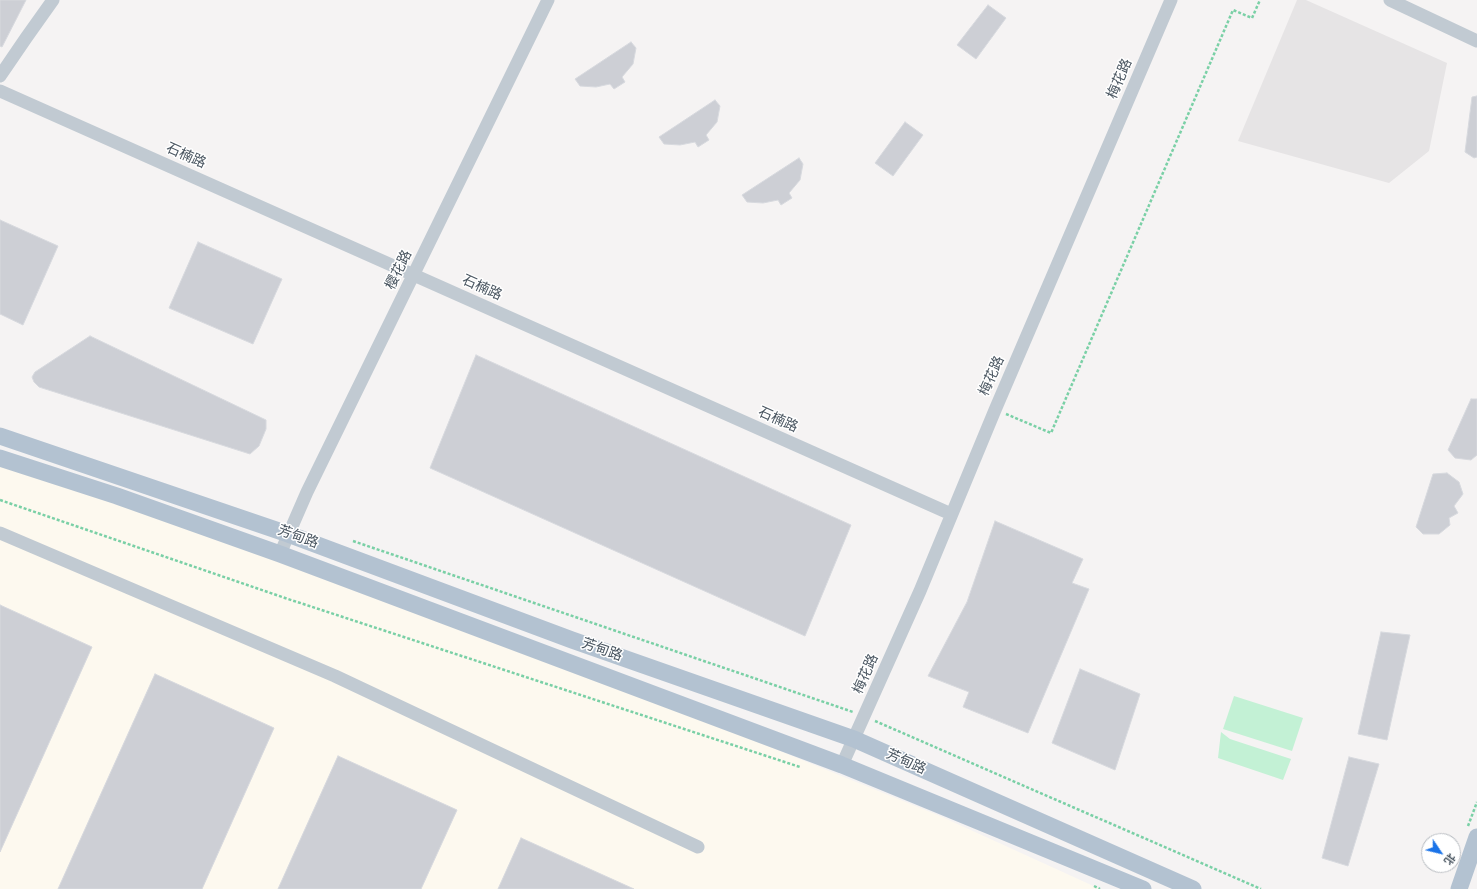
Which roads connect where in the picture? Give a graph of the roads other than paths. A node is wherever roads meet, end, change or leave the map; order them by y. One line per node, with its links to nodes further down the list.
1 (53, 0): 6 (street)
2 (548, 0): 8 (street, 樱花路)
3 (1171, 0): 11 (street, 梅花路)
4 (1390, 0): 5 (street)
5 (1477, 41)
6 (0, 76)
7 (0, 91): 8 (street, 石楠路)
8 (414, 275): 11 (street, 石楠路); 13 (street, 樱花路)
9 (0, 436): 13 (main road, 芳甸路)
10 (0, 458): 14 (main road, 芳甸路)
11 (951, 514): 15 (street, 梅花路)
12 (0, 533): 18 (street)
13 (288, 534): 14 (street, 樱花路); 15 (main road, 芳甸路)
14 (280, 554): 16 (main road, 芳甸路)
15 (854, 739): 16 (street, 梅花路); 20 (main road, 芳甸路)
16 (842, 765): 19 (main road, 芳甸路)
17 (1477, 837): 21 (main road)
18 (698, 847)
19 (1143, 889)
20 (1193, 889)
21 (1459, 889)

